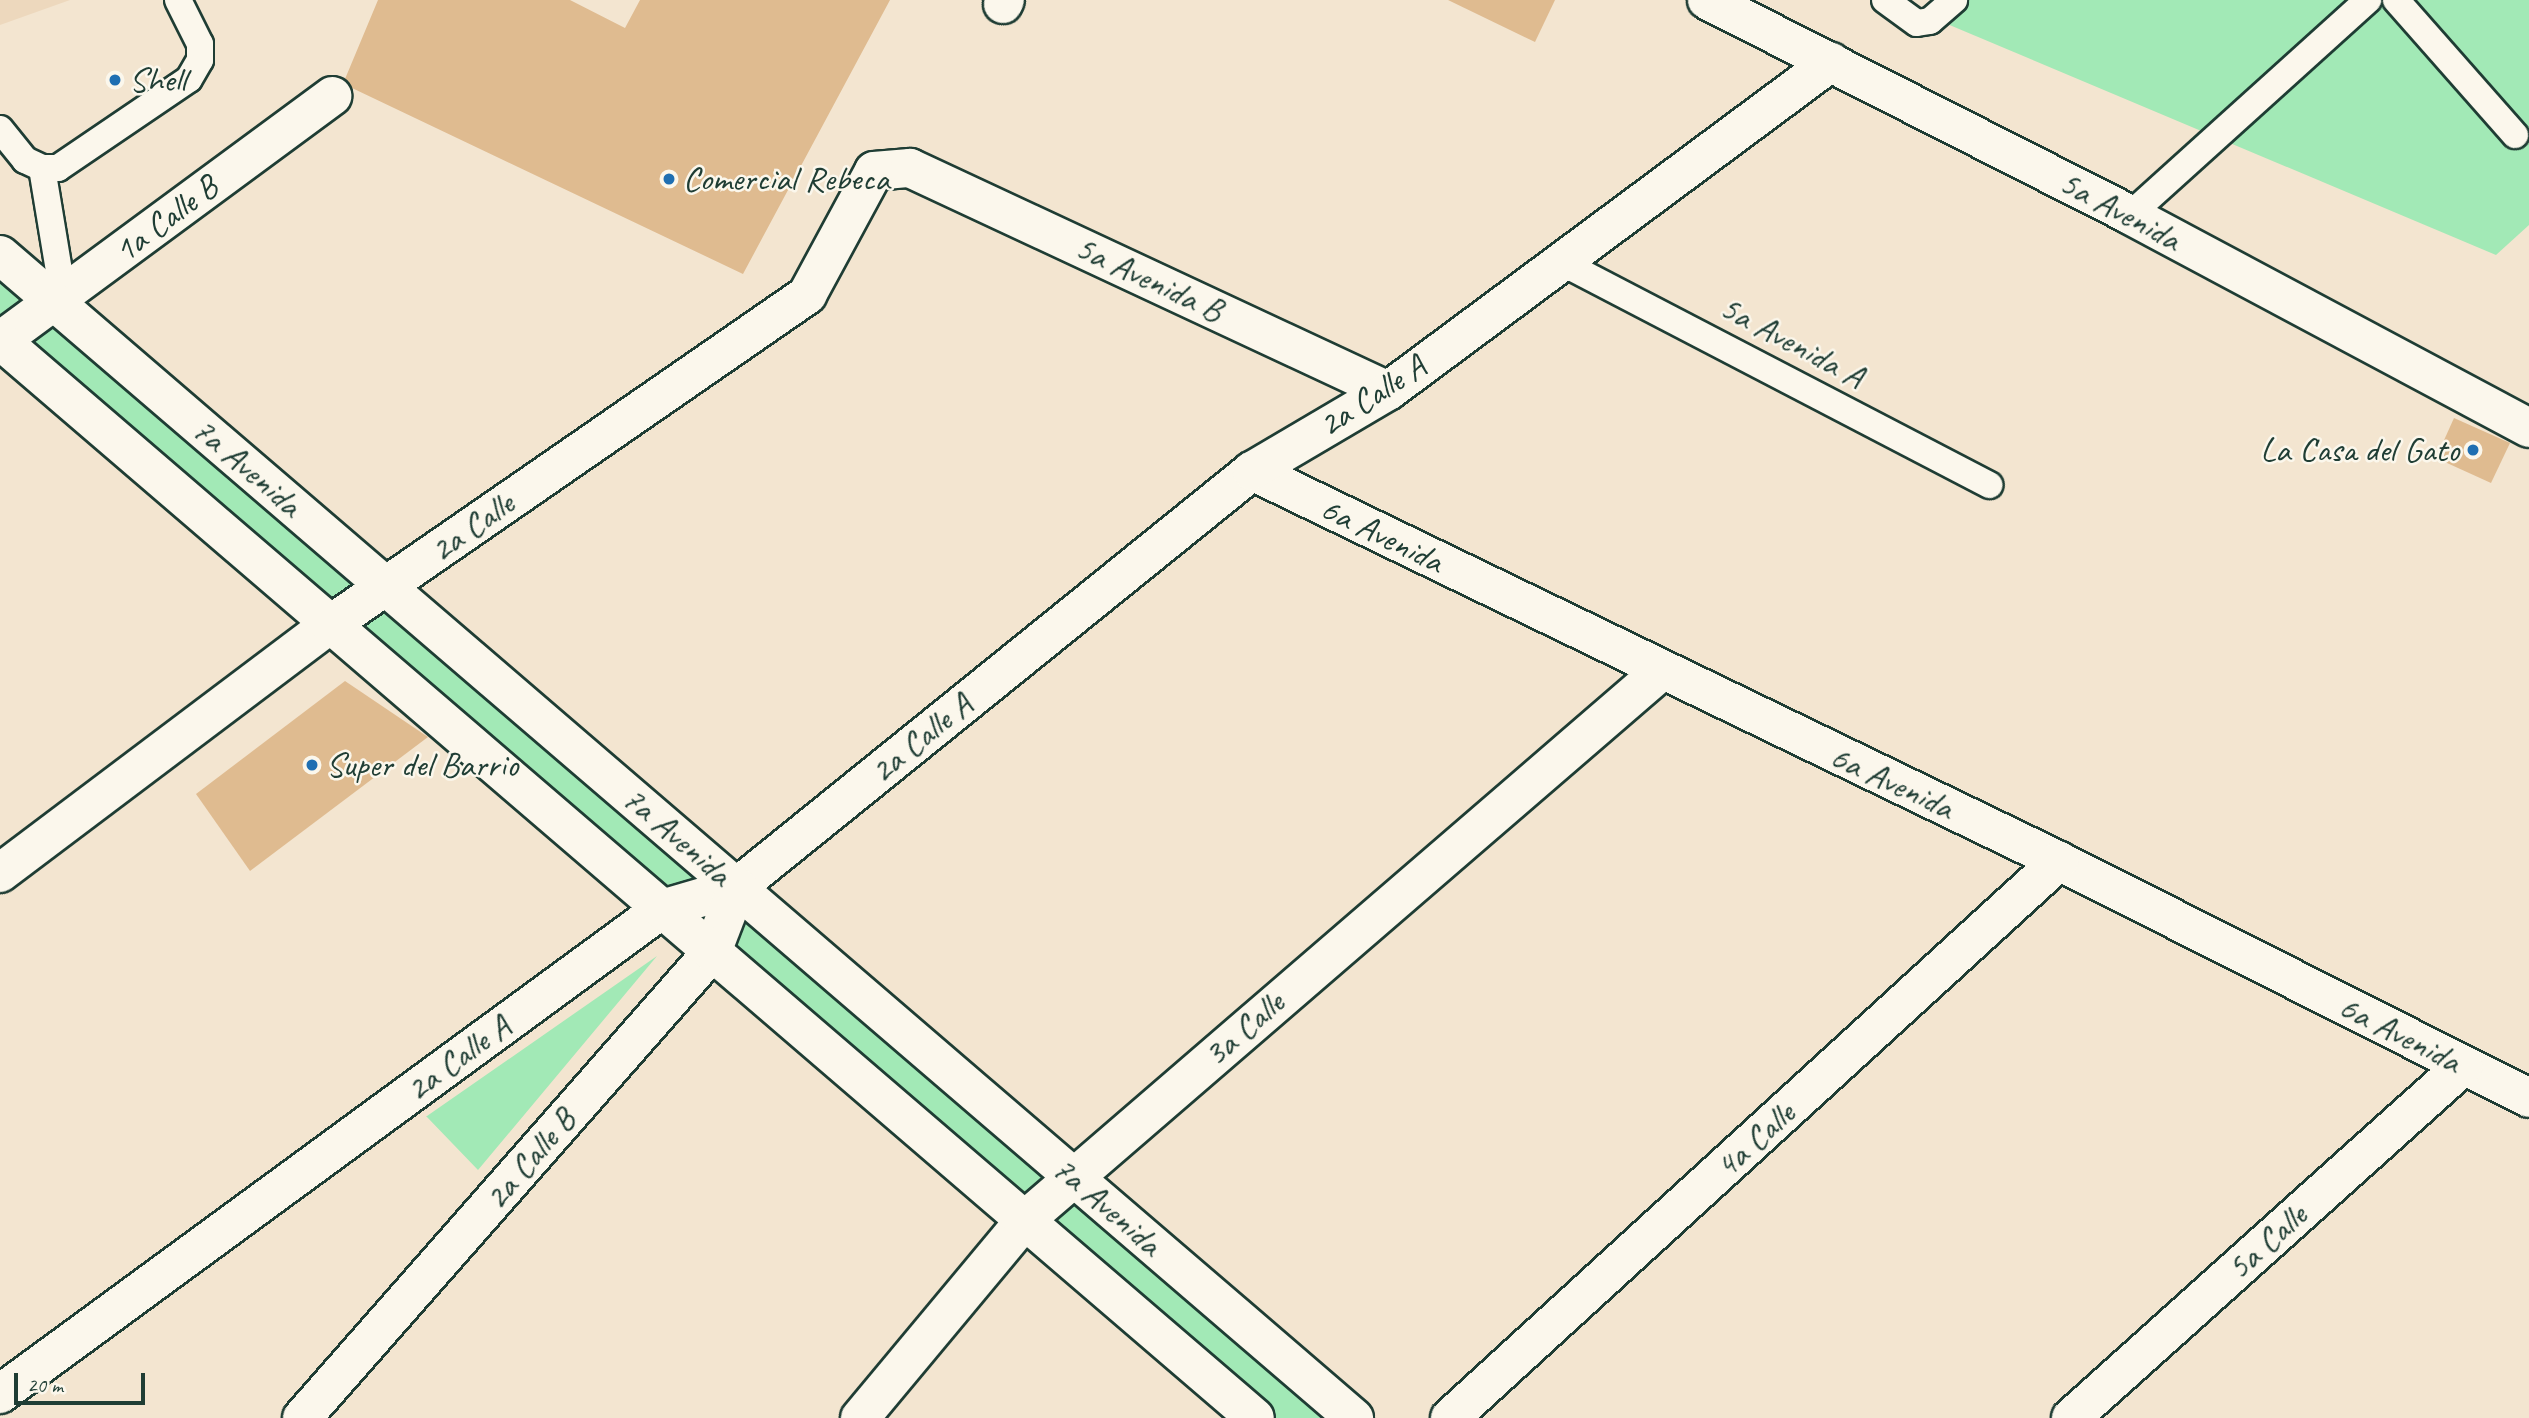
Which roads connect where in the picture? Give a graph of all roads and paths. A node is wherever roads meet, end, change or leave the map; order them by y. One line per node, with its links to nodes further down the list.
1 (178, 0): 11 (lane)
2 (1885, 0): 3 (lane)
3 (1954, 0)
4 (2368, 0): 13 (lane)
5 (2396, 0): 10 (lane)
6 (1729, 5): 7 (street, 5a Avenida)
7 (1831, 62): 13 (street, 5a Avenida); 15 (street, 2a Calle A)
8 (332, 96): 16 (street, 1a Calle B)
9 (0, 129): 11 (lane)
10 (2515, 135)
11 (42, 168): 16 (lane)
12 (910, 168): 18 (street, 5a Avenida B); 22 (street, 2a Calle)
13 (2130, 215): 19 (street, 5a Avenida)
14 (0, 255): 16 (street, 7a Avenida)
15 (1561, 262): 18 (street, 2a Calle A); 21 (lane, 5a Avenida A)
16 (59, 298): 17 (street, 1a Calle B); 22 (street, 7a Avenida)
17 (0, 340): 23 (street, 7a Avenida)
18 (1388, 391): 20 (street, 2a Calle A)
19 (2529, 428)
20 (1252, 471): 24 (street, 6a Avenida); 27 (street, 2a Calle A)
21 (1990, 485)
22 (386, 587): 23 (street, 2a Calle); 27 (street, 7a Avenida)
23 (331, 624): 26 (street, 2a Calle); 28 (street, 7a Avenida)
24 (1660, 672): 25 (street, 6a Avenida); 32 (street, 3a Calle)
25 (2059, 861): 30 (street, 6a Avenida); 39 (street, 4a Calle)
26 (0, 873)
27 (737, 887): 28 (street, 2a Calle A); 29 (street, 2a Calle B); 32 (street, 7a Avenida)
28 (662, 909): 29 (street, 7a Avenida); 34 (street, 2a Calle A)
29 (712, 952): 33 (street, 7a Avenida); 35 (street, 2a Calle B)
30 (2463, 1066): 31 (street, 6a Avenida); 40 (street, 5a Calle)
31 (2529, 1098)
32 (1073, 1176): 33 (street, 3a Calle); 38 (street, 7a Avenida)
33 (1025, 1220): 36 (street, 3a Calle); 37 (street, 7a Avenida)
34 (0, 1394)
35 (302, 1418)
36 (860, 1418)
37 (1255, 1418)
38 (1354, 1418)
39 (1450, 1418)
40 (2071, 1418)

